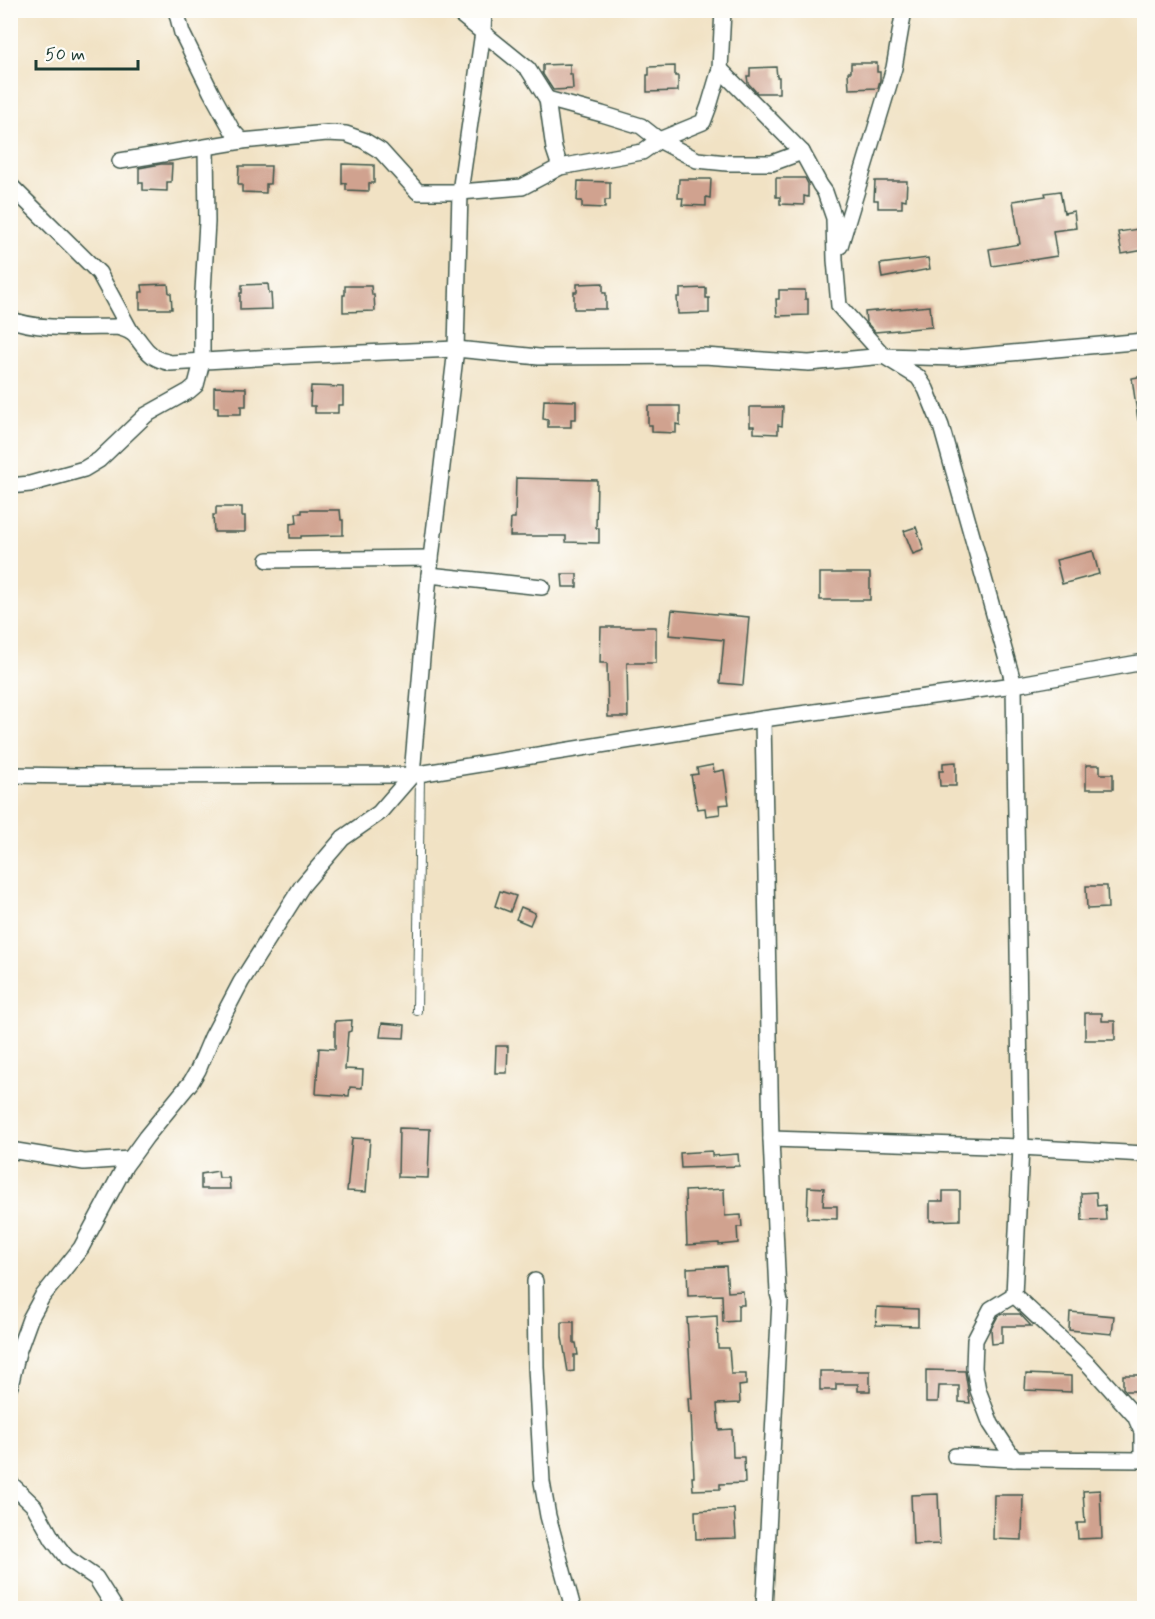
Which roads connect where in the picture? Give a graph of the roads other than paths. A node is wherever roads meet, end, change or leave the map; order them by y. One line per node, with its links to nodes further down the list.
1 (176, 10): 10 (street)
2 (455, 10): 6 (street)
3 (484, 10): 6 (street)
4 (723, 10): 7 (street)
5 (904, 10): 17 (street)
6 (483, 32): 8 (street); 16 (street)
7 (720, 69): 9 (street); 12 (street)
8 (547, 99): 9 (street); 14 (street)
9 (659, 140): 12 (street); 14 (street)
10 (242, 141): 11 (street); 16 (street)
11 (206, 148): 13 (street); 23 (street)
12 (802, 152): 17 (street)
13 (120, 161)
14 (560, 167): 16 (street)
15 (10, 185): 19 (street)
16 (460, 192): 21 (street)
17 (836, 260): 22 (street)
18 (10, 319): 19 (street)
19 (131, 332): 23 (street)
20 (1144, 341): 22 (street)
21 (456, 349): 22 (street); 23 (street); 25 (street)
22 (884, 356): 30 (street)
23 (201, 362): 24 (street)
24 (10, 486)
25 (431, 558): 26 (street); 27 (street)
26 (268, 560)
27 (429, 575): 28 (street); 32 (street)
28 (542, 587)
29 (1144, 662): 30 (street)
30 (1014, 685): 31 (street); 36 (street)
31 (763, 719): 32 (street); 35 (street)
32 (416, 774): 33 (street); 34 (lane); 39 (street)
33 (10, 775)
34 (417, 1011)
35 (771, 1139): 36 (street); 49 (street)
36 (1021, 1147): 38 (street); 41 (street)
37 (10, 1150): 39 (street)
38 (1144, 1154)
39 (130, 1159): 42 (street)
40 (535, 1281): 48 (street)
41 (1014, 1295): 44 (street); 45 (street)
42 (10, 1386)
43 (955, 1456): 44 (street)
44 (1014, 1459): 45 (street)
45 (1143, 1460)
46 (10, 1483): 47 (street)
47 (115, 1608)
48 (573, 1608)
49 (764, 1608)

